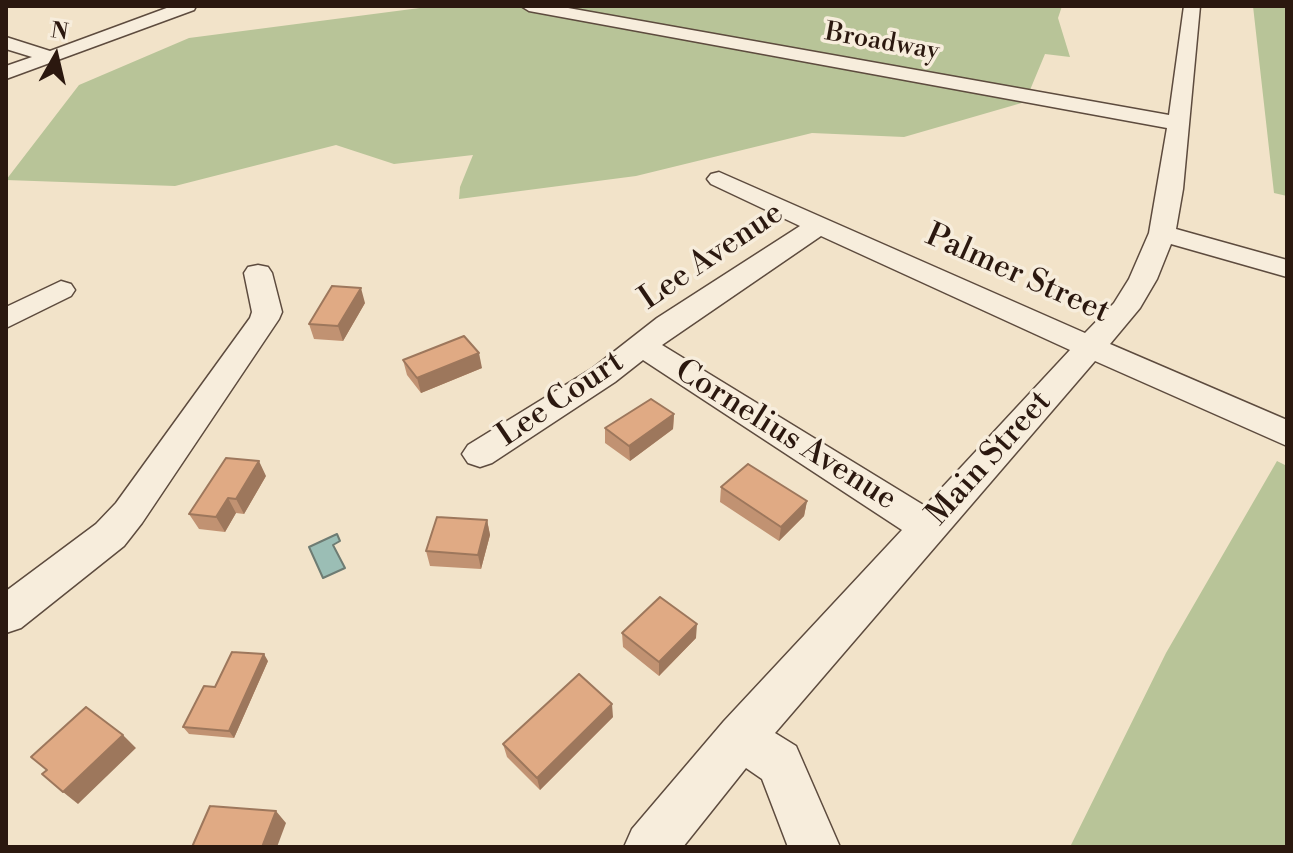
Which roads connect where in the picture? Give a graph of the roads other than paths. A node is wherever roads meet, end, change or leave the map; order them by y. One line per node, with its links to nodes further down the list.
1 (188, 6): 5 (street)
2 (529, 6): 7 (street, Broadway)
3 (1192, 6): 7 (street, Main Street)
4 (6, 43): 5 (street)
5 (51, 57): 6 (street)
6 (6, 73)
7 (1178, 123): 10 (street, Main Street)
8 (719, 179): 9 (street, Palmer Street)
9 (821, 224): 15 (street, Lee Avenue); 16 (street, Palmer Street)
10 (1162, 233): 11 (street); 16 (street, Main Street)
11 (1287, 269)
12 (258, 273): 20 (street)
13 (61, 290): 14 (street)
14 (7, 318)
15 (642, 346): 18 (street, Lee Court); 19 (street, Cornelius Avenue)
16 (1091, 348): 17 (street, Palmer Street); 19 (street, Main Street)
17 (1287, 434)
18 (480, 454)
19 (928, 527): 21 (street, Main Street)
20 (6, 615)
21 (741, 737): 22 (street, Main Street); 23 (street)
22 (650, 847)
23 (814, 847)

